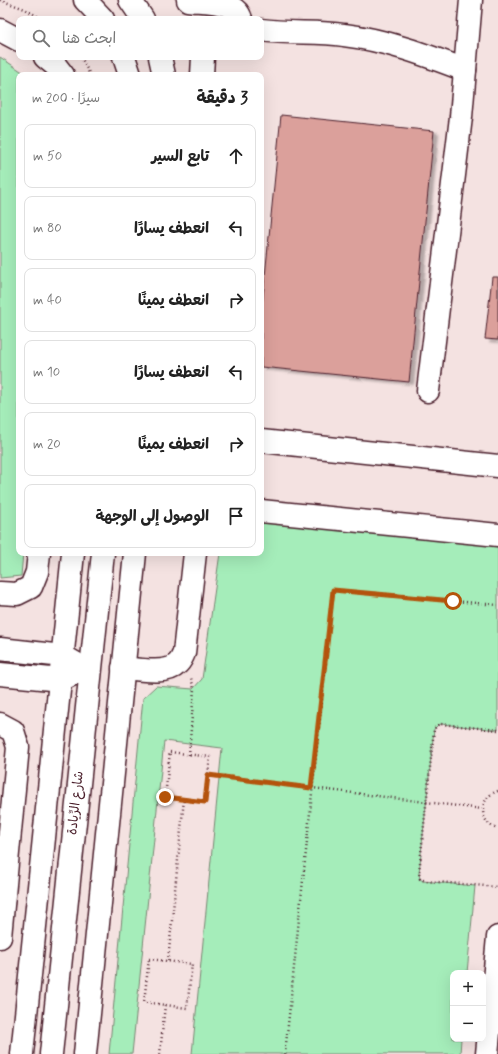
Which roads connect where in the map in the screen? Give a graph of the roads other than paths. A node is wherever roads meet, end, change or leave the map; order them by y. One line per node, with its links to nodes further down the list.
1 (85, 0): 6 (street)
2 (130, 0): 7 (street)
3 (178, 0): 8 (street)
4 (188, 0): 9 (street)
5 (471, 0): 16 (street)
6 (99, 16)
7 (140, 16)
8 (194, 16)
9 (240, 16)
10 (0, 30): 12 (street)
11 (264, 30): 16 (street)
12 (16, 38)
13 (49, 60): 17 (street)
14 (125, 60): 18 (street)
15 (161, 60): 19 (street)
16 (465, 70): 20 (street)
17 (61, 72)
18 (129, 72)
19 (163, 72)
20 (428, 391)
21 (264, 442): 22 (street)
22 (498, 466)
23 (264, 511): 24 (street)
24 (498, 535)
25 (39, 556): 30 (street)
26 (73, 556): 32 (street)
27 (103, 556): 34 (street, شارع الرِّيادة)
28 (135, 556): 33 (street)
29 (194, 556): 33 (street)
30 (0, 593)
31 (7, 649): 32 (street); 35 (street)
32 (63, 656): 34 (street); 36 (street)
33 (123, 668): 42 (street)
34 (87, 670): 36 (street); 41 (street, شارع الرِّيادة)
35 (6, 675): 36 (street)
36 (60, 680): 40 (street)
37 (0, 724): 38 (street)
38 (0, 937)
39 (498, 937): 43 (street)
40 (22, 1054)
41 (51, 1054)
42 (85, 1054)
43 (487, 1054)

